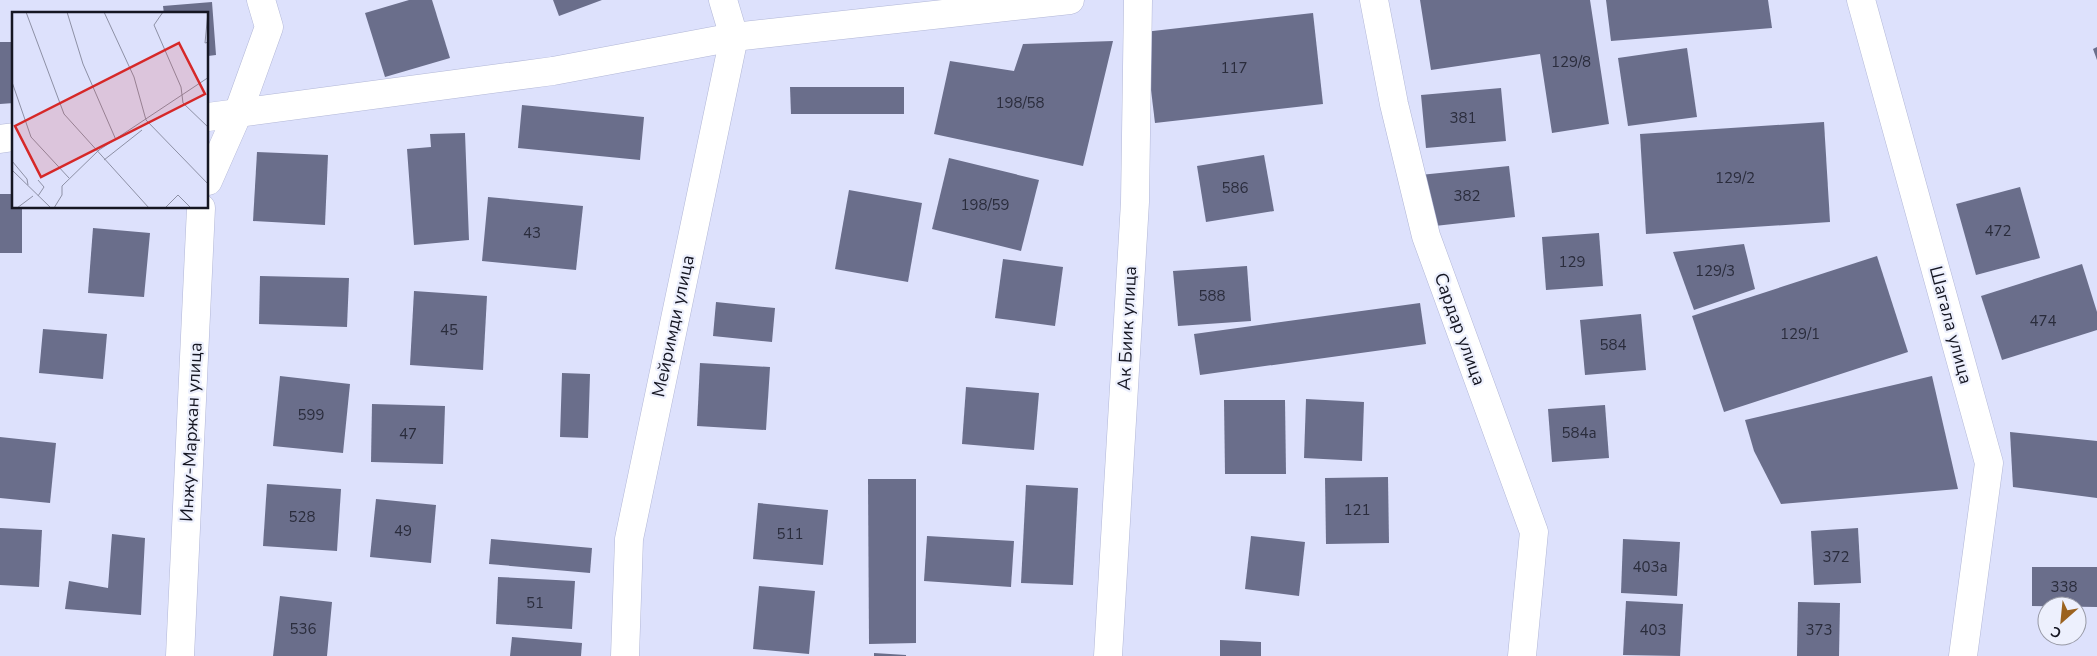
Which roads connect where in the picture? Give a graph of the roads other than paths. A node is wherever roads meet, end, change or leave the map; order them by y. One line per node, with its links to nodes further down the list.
1 (260, 0): 8 (street)
2 (723, 0): 7 (street, Мейримди улица)
3 (1070, 0): 7 (street)
4 (1138, 0): 14 (street, Ак Биик улица)
5 (1374, 0): 15 (street, Сардар улица)
6 (1861, 0): 16 (street, Шагала улица)
7 (734, 36): 8 (street); 13 (street, Мейримди улица)
8 (238, 113): 9 (street); 10 (street)
9 (209, 117)
10 (209, 179)
11 (202, 209): 12 (street, Инжу-Маржан улица)
12 (180, 656)
13 (625, 656)
14 (1108, 656)
15 (1522, 656)
16 (1963, 656)

